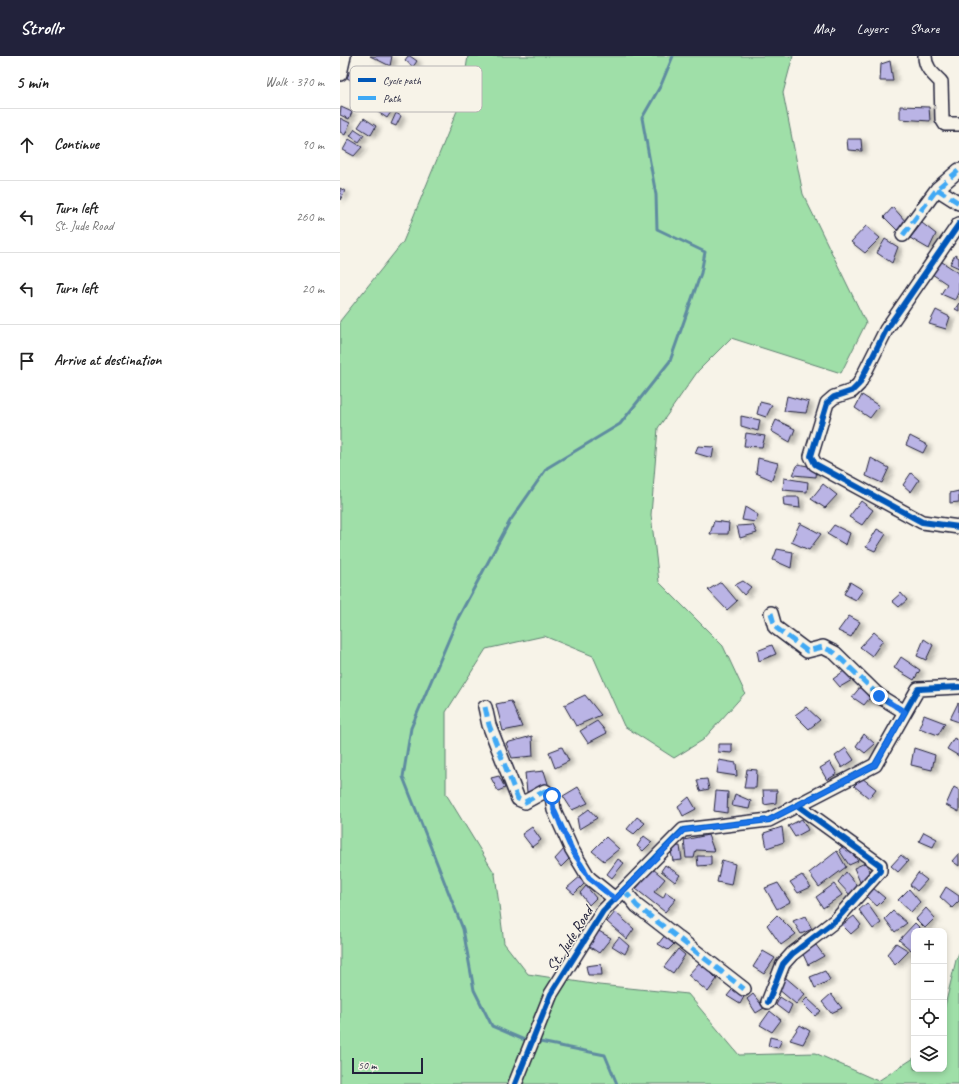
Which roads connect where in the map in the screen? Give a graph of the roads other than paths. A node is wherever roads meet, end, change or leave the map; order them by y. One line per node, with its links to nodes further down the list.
1 (344, 56): 3 (street)
2 (925, 56): 4 (street)
3 (340, 74)
4 (959, 124)
5 (959, 170): 6 (street)
6 (937, 189): 7 (street); 9 (street)
7 (959, 203)
8 (959, 224): 10 (street)
9 (903, 236)
10 (959, 527)
11 (770, 613): 14 (street)
12 (959, 687): 14 (street, St. Jude Road)
13 (485, 706): 16 (street)
14 (905, 712): 15 (street, St. Jude Road)
15 (797, 805): 16 (street, St. Jude Road); 18 (street)
16 (619, 894): 17 (street); 19 (street, St. Jude Road)
17 (744, 989)
18 (768, 1002)
19 (514, 1084)

